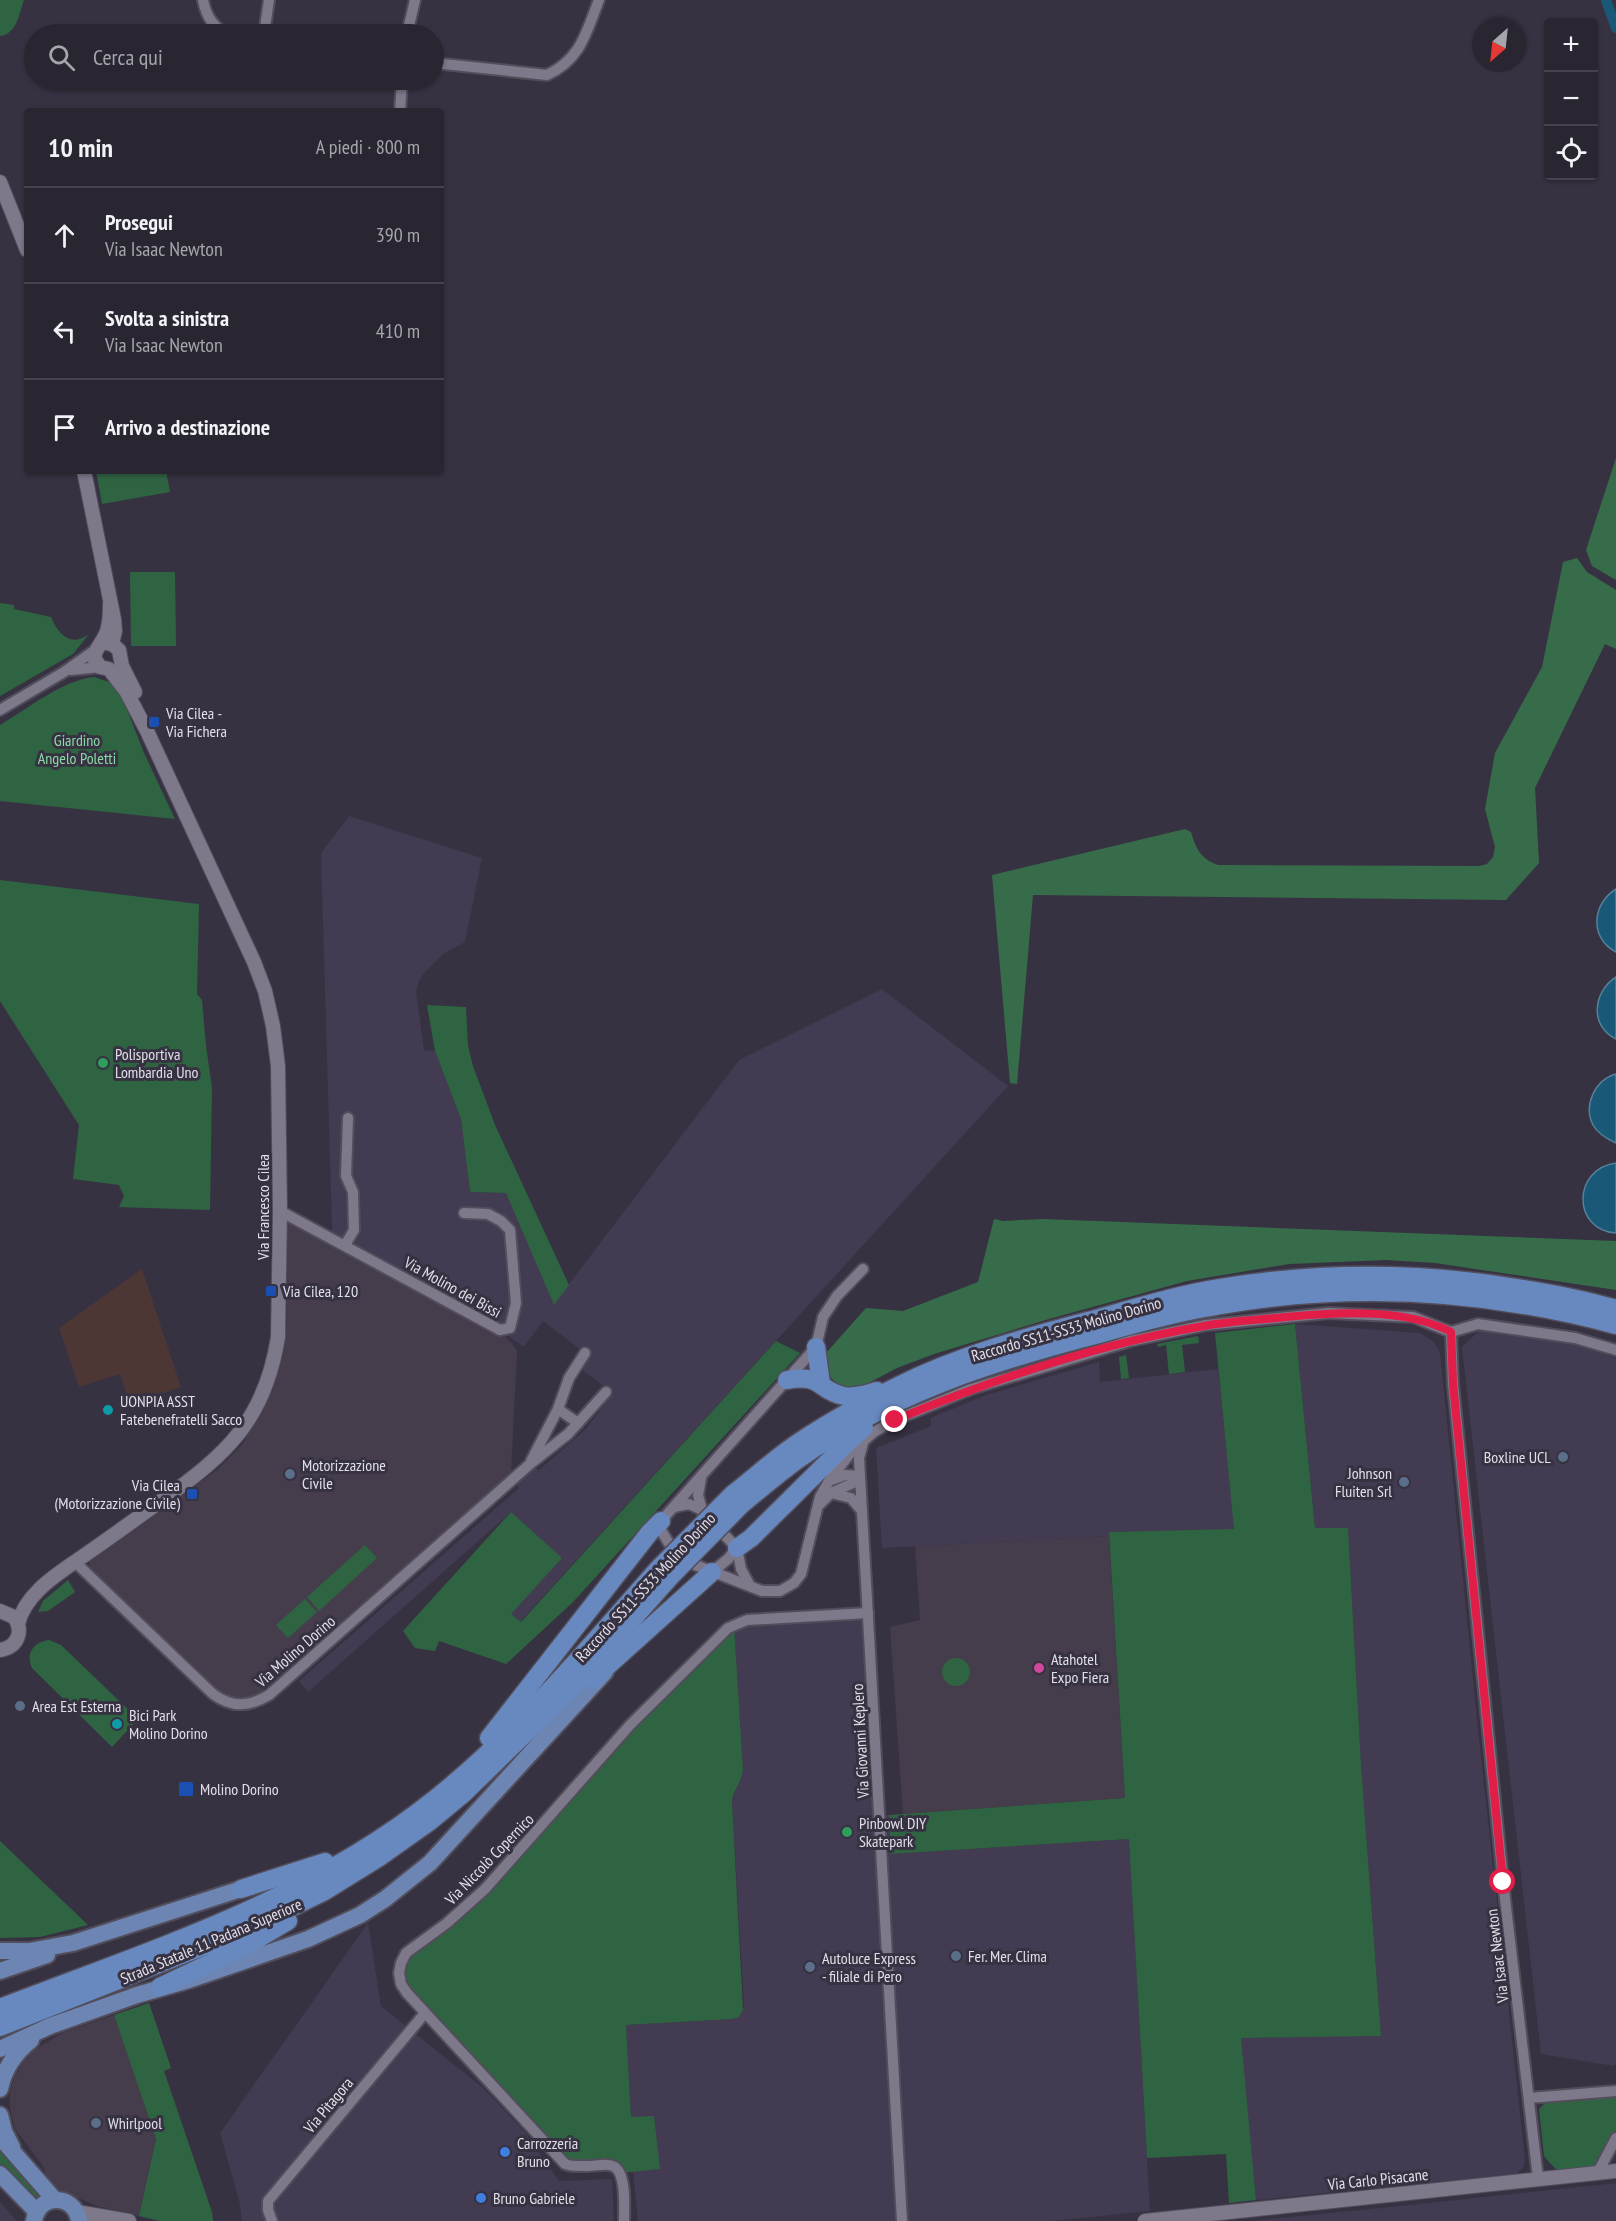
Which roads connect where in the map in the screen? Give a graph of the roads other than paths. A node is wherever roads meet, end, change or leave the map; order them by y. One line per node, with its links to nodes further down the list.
1 (203, 0): 5 (street)
2 (268, 0): 6 (street)
3 (415, 0): 7 (street)
4 (599, 0): 8 (street)
5 (213, 24)
6 (265, 24)
7 (409, 24)
8 (444, 64)
9 (401, 90): 10 (street)
10 (400, 108)
11 (0, 182): 12 (street)
12 (24, 242)
13 (85, 474): 14 (street, Via Francesco Cilea)
14 (103, 646): 15 (street, Via Francesco Cilea); 16 (street, Via Francesco Cilea); 17 (street)
15 (120, 659): 16 (street); 19 (street, Via Francesco Cilea)
16 (104, 668): 17 (street); 19 (street, Via Francesco Cilea)
17 (64, 672): 18 (street)
18 (0, 710)
19 (147, 731): 21 (street, Via Francesco Cilea)
20 (348, 1118): 23 (street)
21 (280, 1210): 23 (street, Via Molino dei Bissi); 51 (street, Via Francesco Cilea)
22 (464, 1213): 23 (street, Via Molino dei Bissi)
23 (345, 1245)
24 (863, 1269): 28 (street)
25 (1616, 1309): 34 (highway, Raccordo SS11-SS33 Molino Dorino)
26 (1616, 1325): 33 (highway, Raccordo SS11-SS33 Molino Dorino)
27 (1451, 1332): 29 (street); 38 (street); 77 (street, Via Isaac Newton)
28 (816, 1347): 31 (street); 32 (highway)
29 (1616, 1350)
30 (585, 1353): 36 (street)
31 (787, 1380): 32 (highway); 40 (street)
32 (821, 1384): 34 (highway)
33 (936, 1384): 44 (highway, Raccordo SS11-SS33 Molino Dorino); 50 (highway)
34 (899, 1386): 44 (highway, Raccordo SS11-SS33 Molino Dorino)
35 (606, 1392): 37 (street)
36 (558, 1409): 37 (street); 39 (street)
37 (578, 1423): 39 (street)
38 (867, 1438): 41 (street, Via Giovanni Keplero); 42 (street)
39 (530, 1464): 51 (street, Via Molino Dorino)
40 (702, 1477): 46 (street); 47 (street)
41 (860, 1478): 42 (street); 43 (street); 48 (street, Via Giovanni Keplero)
42 (829, 1481): 45 (street)
43 (831, 1493): 45 (street); 48 (street)
44 (738, 1499): 53 (highway, Raccordo SS11-SS33 Molino Dorino, bridge)
45 (819, 1505): 54 (street)
46 (673, 1507): 47 (street); 49 (street)
47 (702, 1510): 50 (street)
48 (862, 1511): 57 (street, Via Giovanni Keplero)
49 (661, 1521): 52 (street); 62 (highway)
50 (737, 1548): 52 (street); 54 (street)
51 (75, 1562): 55 (street, Via Francesco Cilea)
52 (712, 1572): 54 (street); 60 (highway)
53 (665, 1573): 61 (highway, Raccordo SS11-SS33 Molino Dorino); 62 (highway, Raccordo SS11-SS33 Molino Dorino)
54 (750, 1584)
55 (30, 1600): 56 (street, Via Francesco Cilea); 58 (street, Via Francesco Cilea)
56 (2, 1611): 58 (street)
57 (868, 1613): 71 (street, Via Niccolò Copernico); 92 (street, Via Giovanni Keplero)
58 (18, 1624): 59 (street, Via Francesco Cilea)
59 (0, 1650)
60 (625, 1651): 61 (highway); 69 (main road)
61 (464, 1793): 63 (highway, Raccordo SS11-SS33 Molino Dorino)
62 (421, 1810): 64 (highway, Raccordo SS11-SS33 Molino Dorino)
63 (440, 1813): 69 (highway); 73 (highway, Strada Statale 11 Padana Superiore)
64 (399, 1826): 65 (highway); 70 (highway, Strada Statale 11 Padana Superiore)
65 (241, 1889): 66 (main road)
66 (60, 1946): 67 (main road); 68 (main road)
67 (0, 1951)
68 (0, 1971)
69 (160, 1987): 72 (main road)
70 (0, 2008)
71 (424, 2013): 90 (street, Via Pitagora); 91 (street, Via Niccolò Copernico)
72 (50, 2026): 74 (main road); 75 (main road)
73 (0, 2027)
74 (0, 2049)
75 (0, 2089)
76 (1616, 2091): 77 (street)
77 (1529, 2098): 85 (street, Via Isaac Newton)
78 (0, 2115): 81 (main road)
79 (0, 2137): 81 (main road)
80 (1616, 2139): 83 (street)
81 (14, 2151): 86 (main road)
82 (1616, 2171): 83 (street, Via Carlo Pisacane)
83 (1598, 2172): 85 (street, Via Carlo Pisacane)
84 (0, 2174): 87 (main road)
85 (1538, 2178): 93 (street, Via Carlo Pisacane)
86 (54, 2199): 87 (main road); 88 (main road)
87 (35, 2216)
88 (78, 2216): 89 (street)
89 (129, 2221)
90 (272, 2221)
91 (624, 2221)
92 (902, 2221)
93 (1144, 2221)

